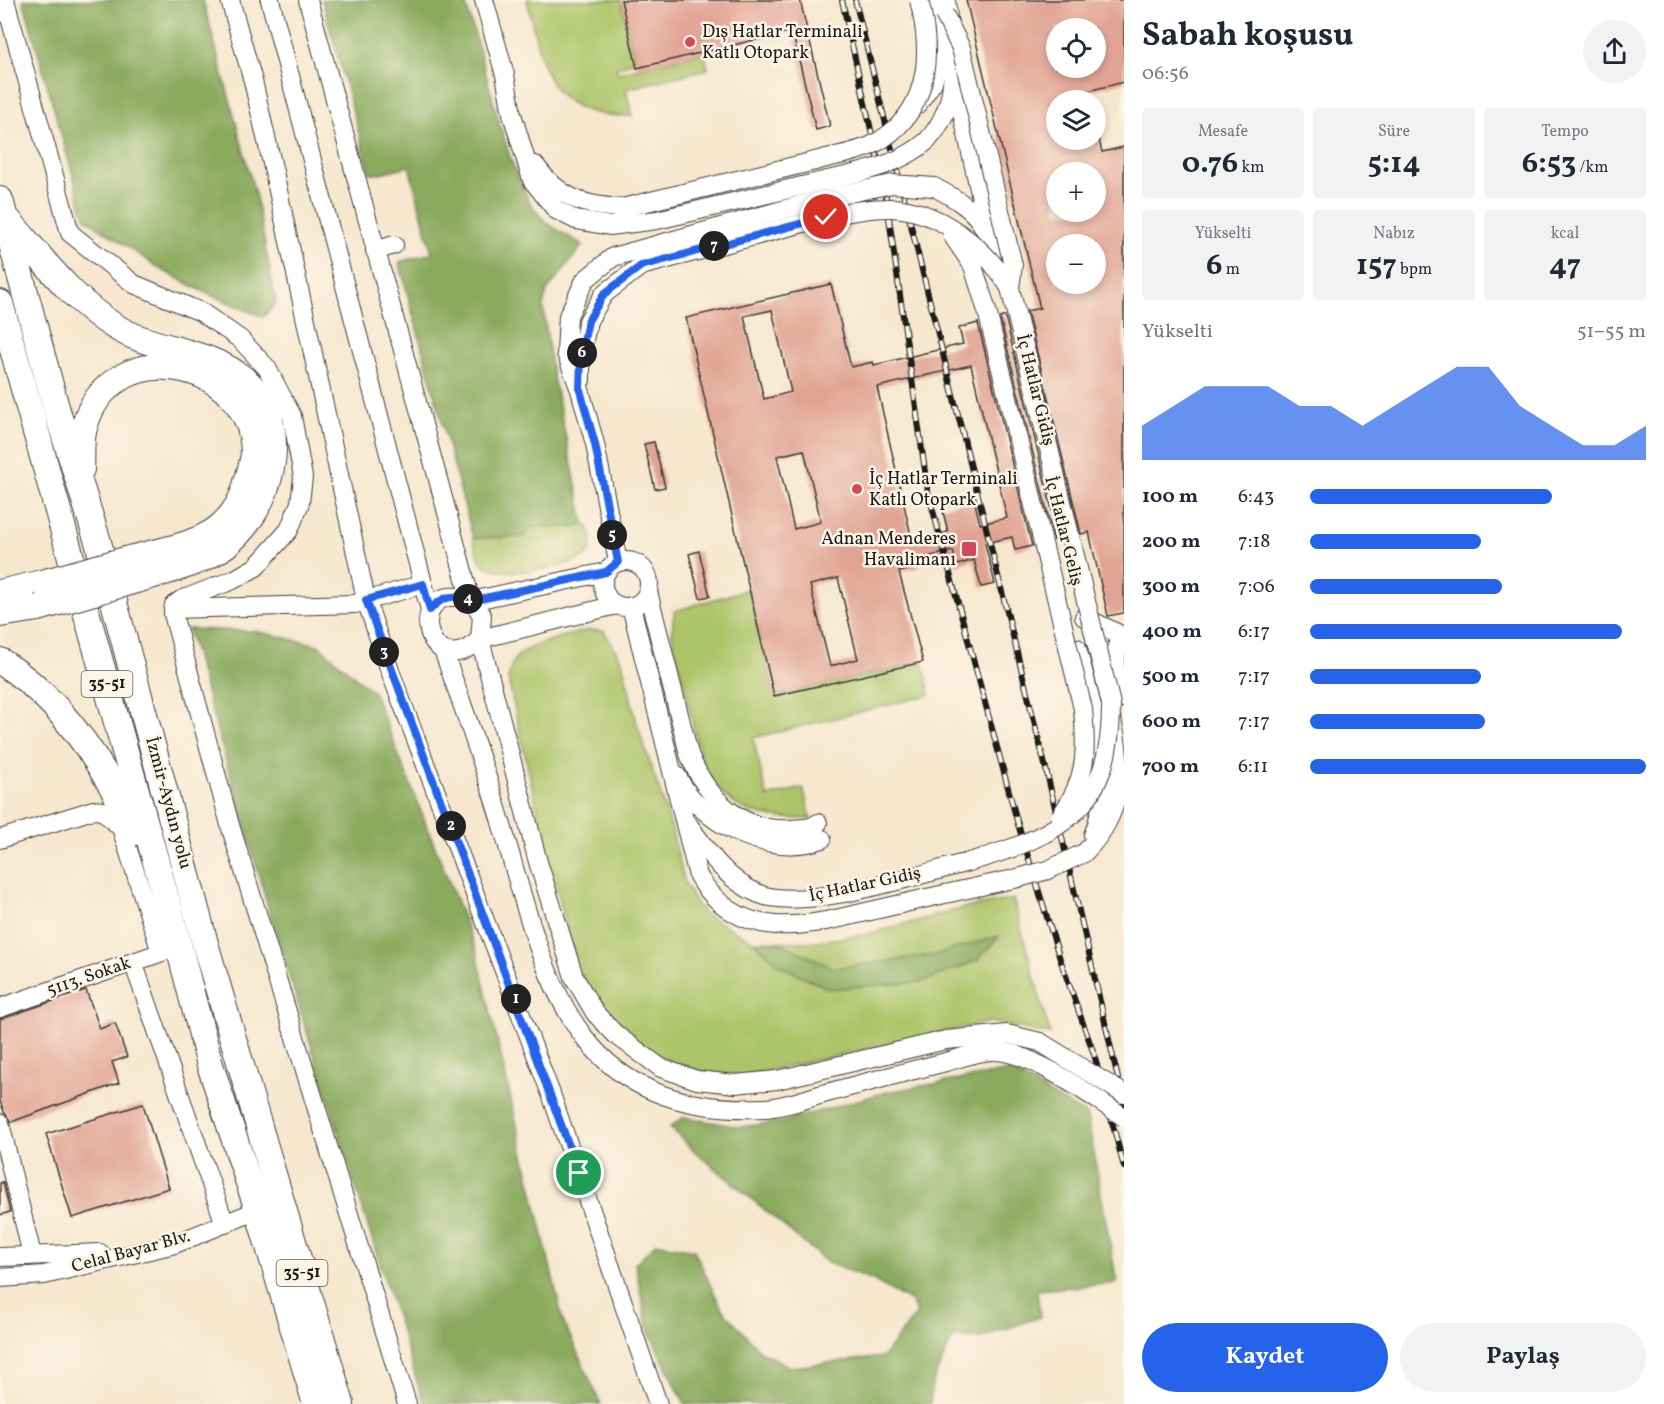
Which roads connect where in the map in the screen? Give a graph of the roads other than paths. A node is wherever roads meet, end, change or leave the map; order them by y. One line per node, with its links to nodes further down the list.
1 (5, 0): 31 (street)
2 (230, 0): 28 (street)
3 (270, 0): 25 (street)
4 (308, 0): 18 (street)
5 (484, 0): 10 (street)
6 (919, 0): 11 (street, bridge)
7 (929, 0): 11 (street, bridge)
8 (944, 5): 9 (street); 11 (street, bridge); 19 (street, bridge)
9 (954, 76): 12 (street, bridge); 16 (street)
10 (512, 114): 11 (street, bridge); 12 (street)
11 (908, 116)
12 (822, 200): 14 (street, İç Hatlar Geliş, bridge); 15 (street, İç Hatlar Gidiş, bridge); 21 (street, İç Hatlar Gidiş); 21 (street, İç Hatlar Geliş)
13 (2, 207): 22 (highway, İzmir-Aydın yolu / 35-51); 24 (highway, 35-51)
14 (968, 208): 16 (street, İç Hatlar Geliş); 45 (street, İç Hatlar Geliş)
15 (947, 227): 19 (street, İç Hatlar Gidiş, bridge); 43 (street, İç Hatlar Gidiş, bridge)
16 (988, 230): 34 (street, İç Hatlar Geliş)
17 (394, 245): 18 (street)
18 (375, 251): 29 (street)
19 (1010, 288): 43 (street, İç Hatlar Gidiş, bridge)
20 (0, 303): 46 (highway, İzmir-Aydın yolu / 35-51)
21 (580, 390): 23 (street)
22 (80, 487): 24 (highway); 60 (highway, İzmir-Aydın yolu / 35-51)
23 (612, 567): 27 (street); 29 (street); 30 (street)
24 (136, 568): 26 (highway, bridge); 33 (highway, 35-51, bridge)
25 (423, 584): 28 (street); 32 (street)
26 (0, 592)
27 (648, 592): 30 (street); 40 (street)
28 (366, 600): 31 (street); 62 (street)
29 (471, 601): 32 (street); 36 (street)
30 (623, 606): 36 (street); 40 (street)
31 (173, 609): 61 (street)
32 (430, 610): 37 (street)
33 (0, 614)
34 (1084, 617): 35 (street); 45 (street, İç Hatlar Geliş)
35 (1122, 634): 39 (street)
36 (480, 639): 37 (street); 50 (street, bridge)
37 (443, 650): 51 (street, bridge)
38 (0, 661): 46 (highway)
39 (1124, 698)
40 (667, 756): 41 (street, İç Hatlar Geliş)
41 (682, 815): 43 (street, İç Hatlar Gidiş, bridge); 45 (street, İç Hatlar Geliş, bridge)
42 (1124, 819): 45 (street)
43 (1042, 835)
44 (0, 839): 47 (street)
45 (1084, 853)
46 (169, 909): 47 (highway, İzmir-Aydın yolu / 35-51)
47 (170, 950): 48 (street, 5113. Sokak); 53 (highway, İzmir-Aydın yolu / 35-51)
48 (133, 962): 49 (street, 5113. Sokak); 54 (street)
49 (0, 1008)
50 (1124, 1094)
51 (1124, 1118)
52 (0, 1123): 56 (street)
53 (258, 1210): 54 (street, Celal Bayar Blv.); 59 (highway, İzmir-Aydın yolu / 35-51)
54 (225, 1224): 55 (street, Celal Bayar Blv.)
55 (140, 1252): 56 (street); 58 (street, Celal Bayar Blv.)
56 (32, 1255): 57 (street)
57 (0, 1257)
58 (0, 1278)
59 (316, 1404)
60 (341, 1404)
61 (407, 1404)
62 (658, 1404)

